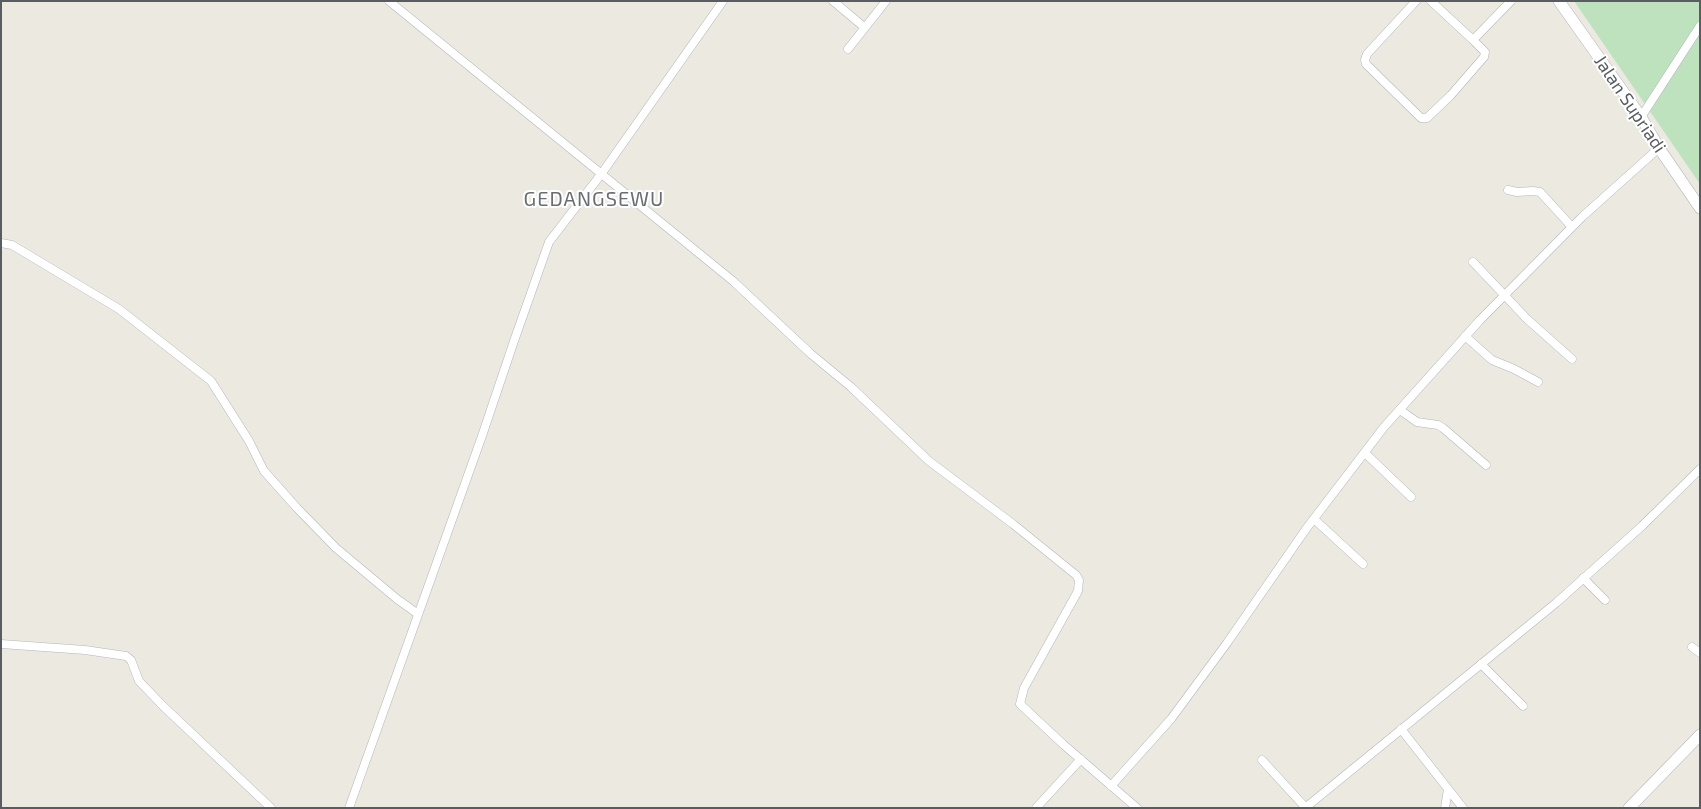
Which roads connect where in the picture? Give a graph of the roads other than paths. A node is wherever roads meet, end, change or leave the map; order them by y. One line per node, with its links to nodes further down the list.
1 (389, 1): 15 (street)
2 (723, 1): 15 (street)
3 (833, 1): 10 (street)
4 (886, 1): 10 (street)
5 (1416, 1): 11 (street)
6 (1431, 1): 11 (street)
7 (1511, 1): 11 (street)
8 (1559, 1): 13 (main road, Jalan Supriadi)
9 (1700, 26): 13 (street)
10 (864, 27): 12 (street)
11 (1473, 40)
12 (848, 49)
13 (1640, 117): 14 (main road, Jalan Supriadi)
14 (1659, 148): 17 (main road, Jalan Supriadi); 18 (street)
15 (602, 173): 34 (street); 42 (street)
16 (1508, 190): 18 (street)
17 (1700, 208)
18 (1572, 227): 21 (street)
19 (1, 243): 34 (street)
20 (1473, 262): 21 (street)
21 (1505, 295): 22 (street); 23 (street)
22 (1466, 336): 24 (street); 25 (street)
23 (1572, 359)
24 (1538, 382)
25 (1400, 410): 26 (street); 27 (street)
26 (1364, 453): 29 (street); 30 (street)
27 (1486, 465)
28 (1700, 469): 32 (street)
29 (1411, 497)
30 (1314, 519): 31 (street); 44 (street)
31 (1363, 564)
32 (1583, 578): 33 (street); 38 (street)
33 (1605, 600)
34 (418, 614): 47 (street)
35 (1, 644): 46 (street)
36 (1692, 647): 37 (street)
37 (1700, 653)
38 (1481, 664): 39 (street); 40 (street)
39 (1523, 706)
40 (1401, 728): 45 (street); 50 (street)
41 (1700, 735): 53 (main road)
42 (1081, 759): 44 (street); 48 (street)
43 (1262, 760): 50 (street)
44 (1111, 786): 49 (street)
45 (1448, 789): 51 (street); 52 (street)
46 (271, 808)
47 (349, 808)
48 (1036, 808)
49 (1137, 808)
50 (1305, 808)
51 (1446, 808)
52 (1463, 808)
53 (1628, 808)

